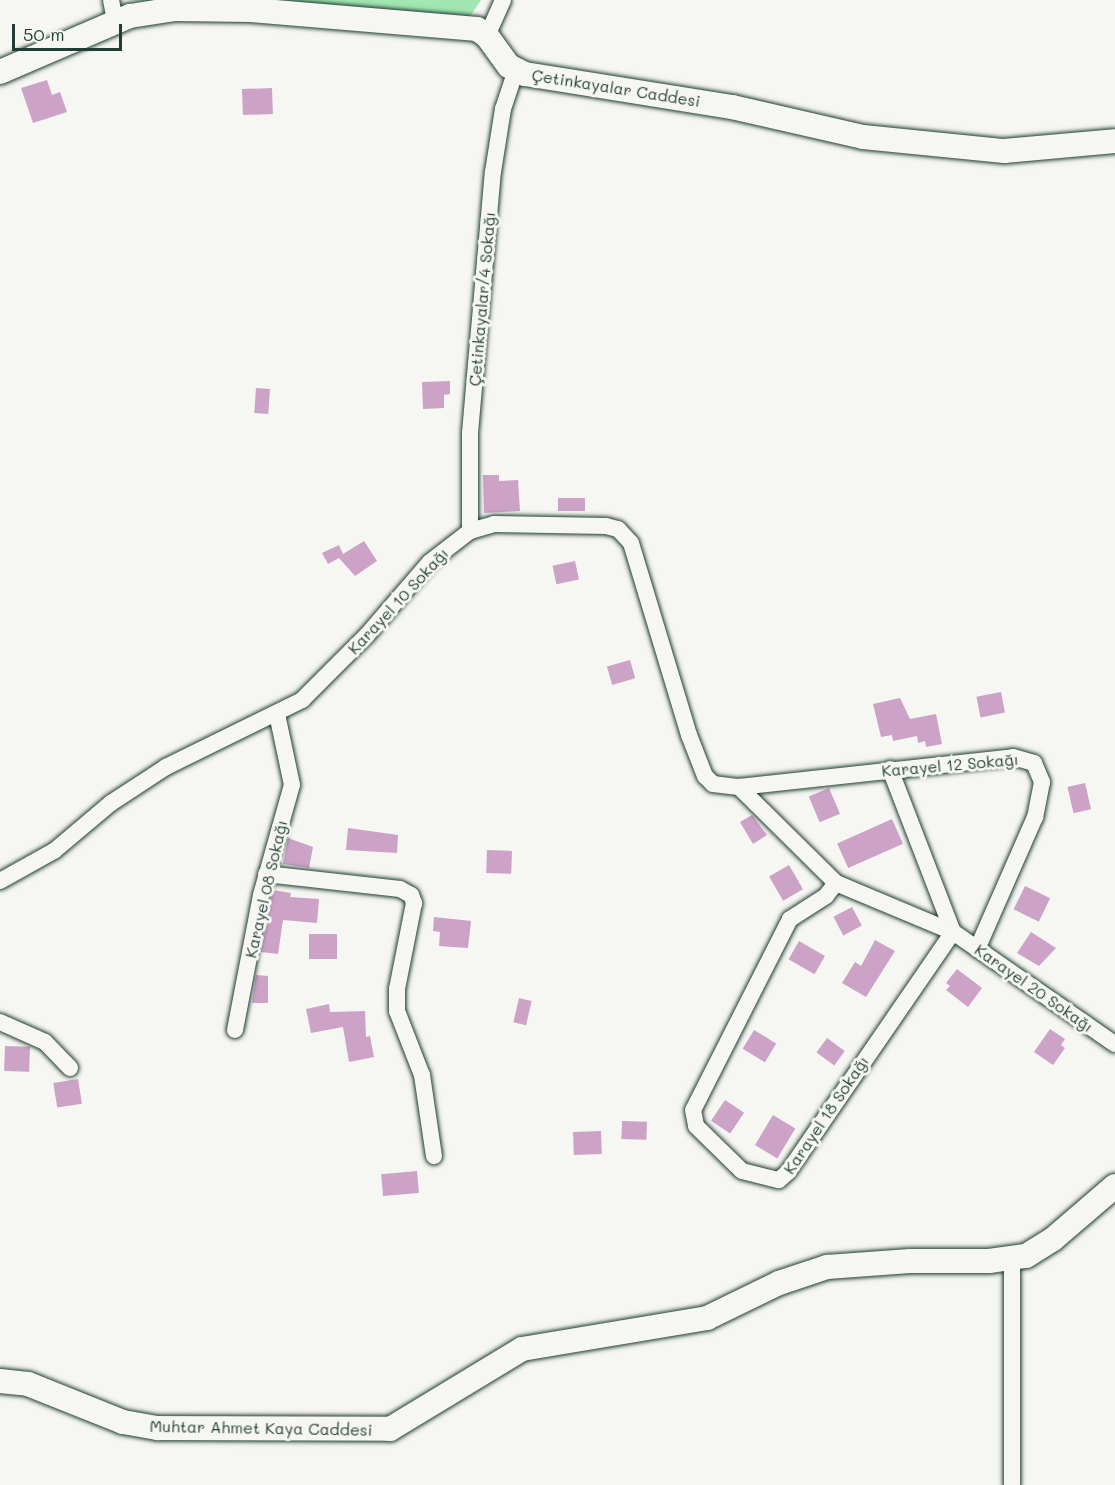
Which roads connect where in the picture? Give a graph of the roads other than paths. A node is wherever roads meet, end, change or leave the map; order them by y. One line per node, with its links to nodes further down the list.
1 (503, 0): 3 (street)
2 (113, 10): 3 (street); 5 (street)
3 (487, 36): 4 (street, Çetinkayalar Caddesi)
4 (516, 70): 6 (street, Çetinkayalar Caddesi); 7 (street, Çetinkayalar/4 Sokağı)
5 (0, 72)
6 (1115, 141)
7 (470, 531): 8 (street, Karayel 10 Sokağı); 10 (street, Karayel 10 Sokağı)
8 (277, 714): 11 (street, Karayel 08 Sokağı); 12 (street, Karayel 10 Sokağı)
9 (890, 770): 10 (street, Karayel 12 Sokağı); 14 (street); 15 (street, Karayel 12 Sokağı)
10 (739, 787): 13 (street)
11 (267, 874): 17 (street, Karayel 08 Sokağı); 20 (street)
12 (0, 880)
13 (836, 883): 14 (street); 14 (street, Karayel 18 Sokağı)
14 (953, 932): 15 (street, Karayel 20 Sokağı)
15 (977, 949): 18 (street, Karayel 20 Sokağı)
16 (0, 1022): 19 (street)
17 (236, 1030)
18 (1115, 1044)
19 (70, 1068)
20 (434, 1156)
21 (1115, 1186): 22 (street, Muhtar Ahmet Kaya Caddesi)
22 (1012, 1259): 23 (street, Muhtar Ahmet Kaya Caddesi); 24 (street)
23 (0, 1381)
24 (1012, 1485)

